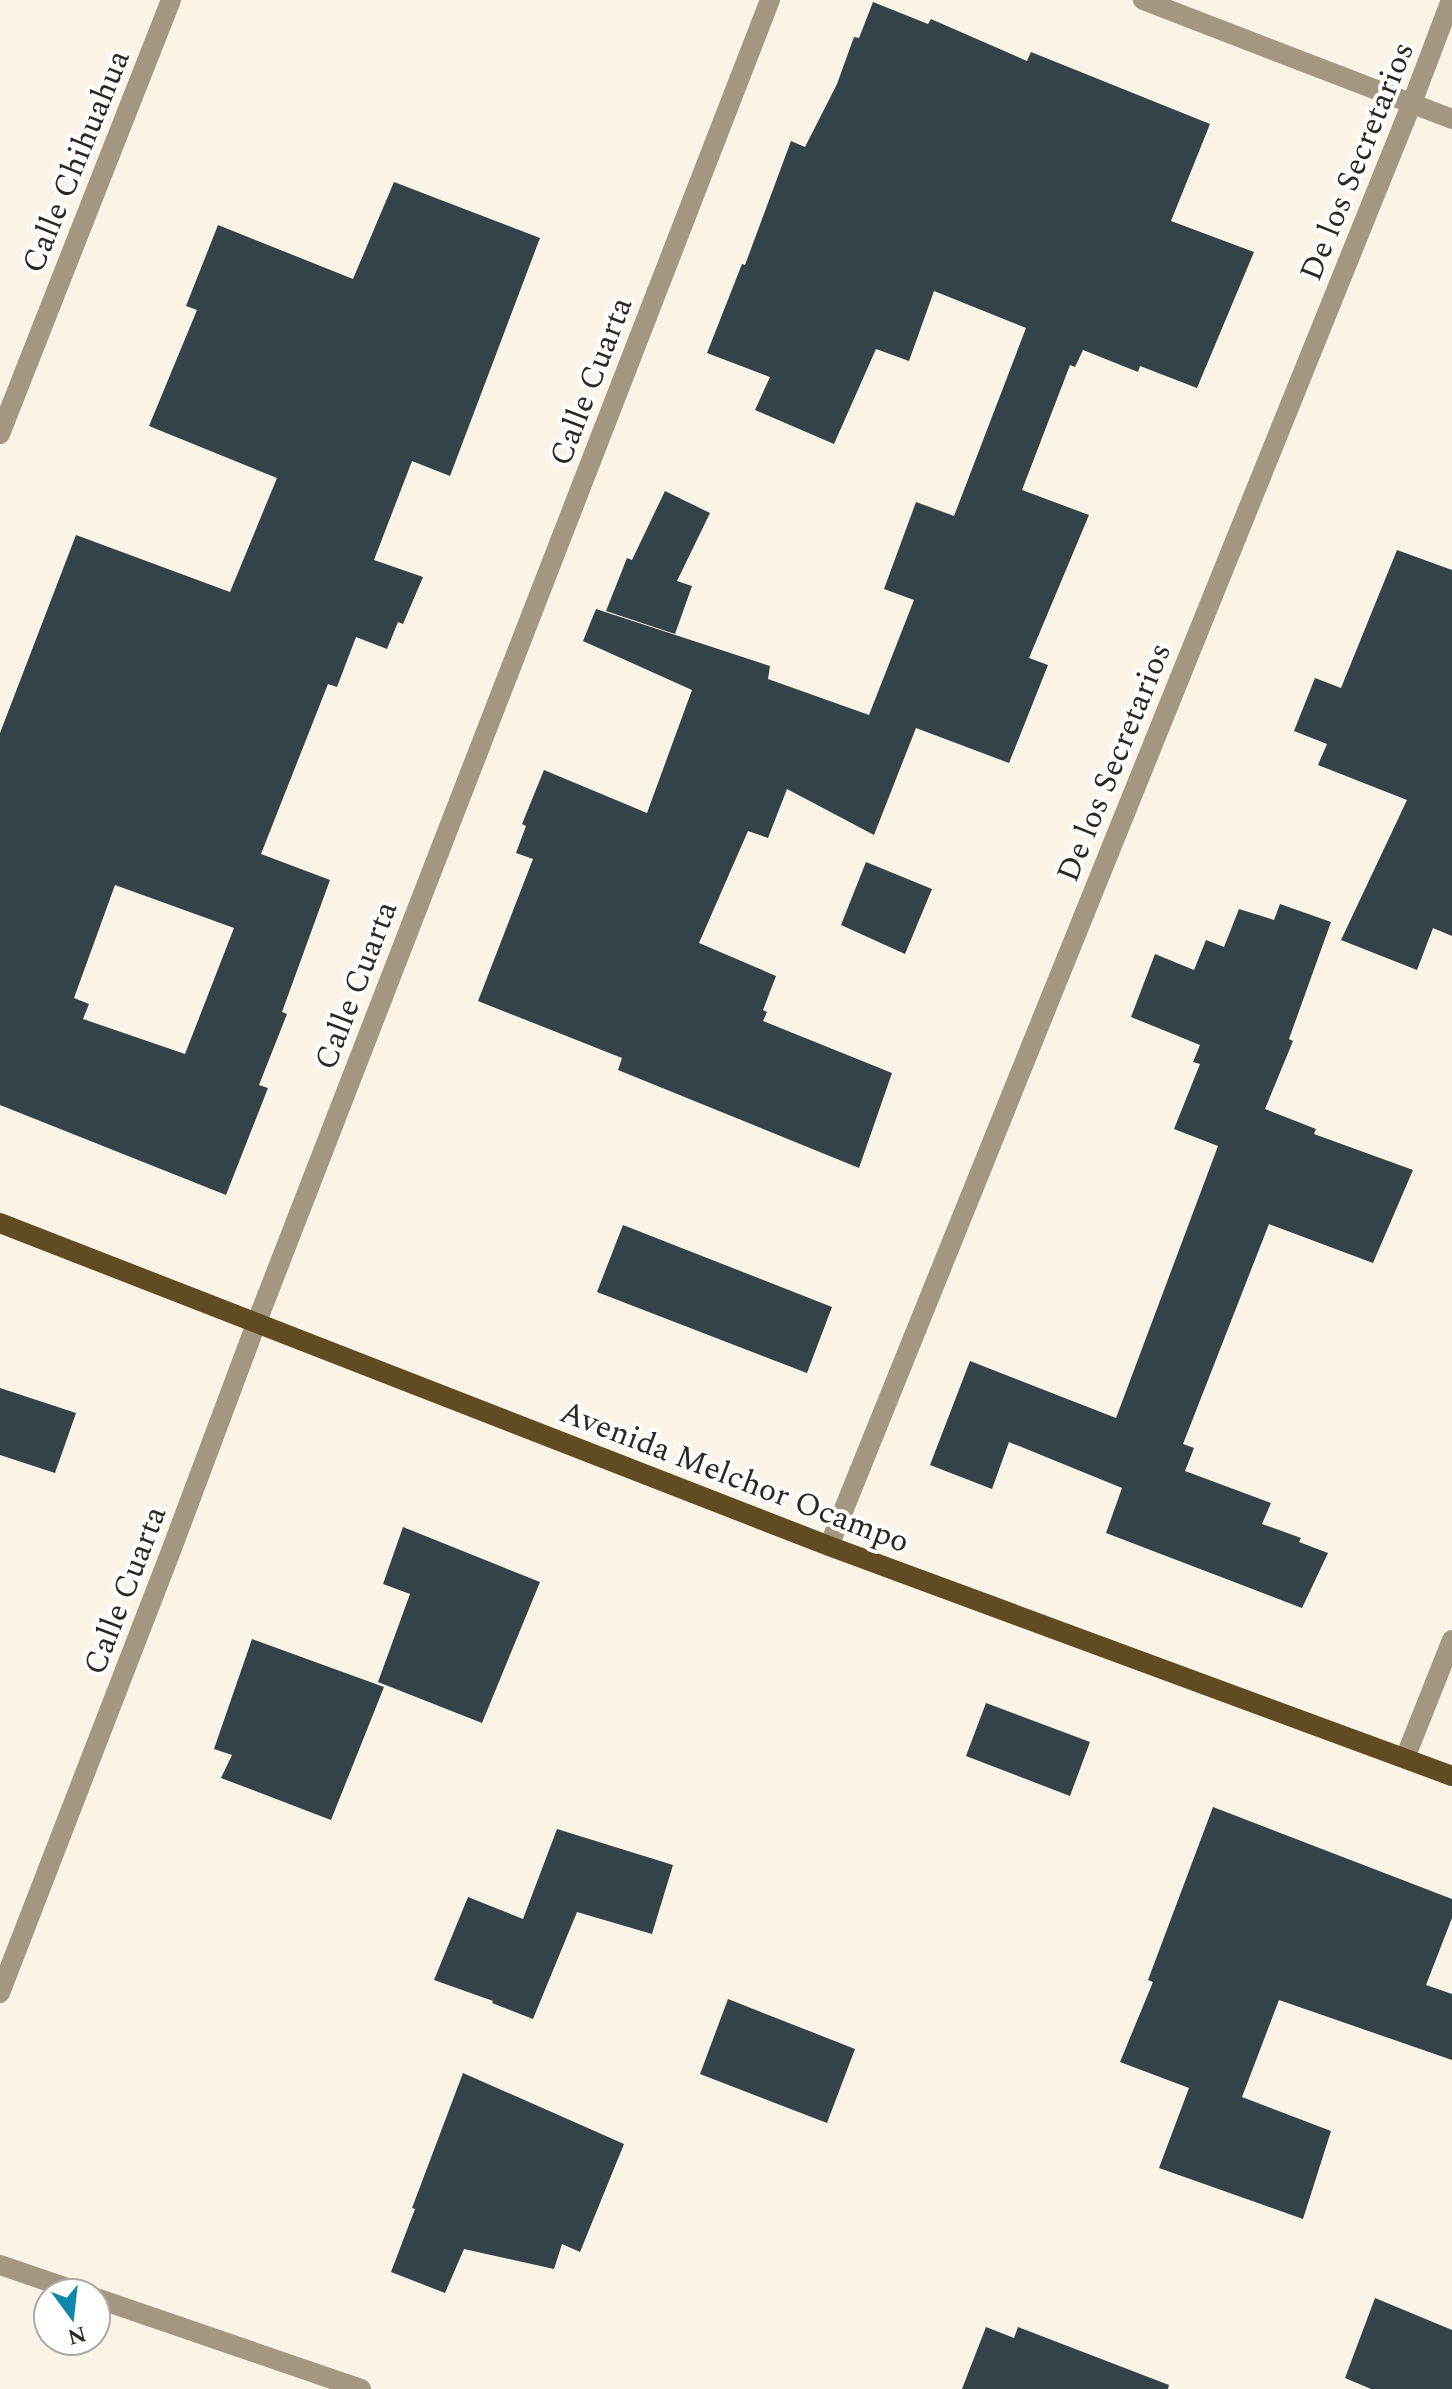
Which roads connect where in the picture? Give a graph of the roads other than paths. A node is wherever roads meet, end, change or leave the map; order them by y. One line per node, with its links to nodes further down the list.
1 (171, 0): 7 (street, Calle Chihuahua)
2 (770, 0): 9 (street, Calle Cuarta)
3 (1143, 0): 5 (street)
4 (1451, 0): 5 (street, De los Secretarios)
5 (1412, 103): 6 (street); 10 (street, De los Secretarios)
6 (1452, 119)
7 (0, 434)
8 (0, 1223): 9 (main road, Avenida Melchor Ocampo)
9 (256, 1324): 10 (main road, Avenida Melchor Ocampo); 14 (street, Calle Cuarta)
10 (829, 1546): 12 (main road, Avenida Melchor Ocampo)
11 (1452, 1640): 12 (street)
12 (1405, 1758): 13 (main road, Avenida Melchor Ocampo)
13 (1452, 1776)
14 (0, 1993)
15 (0, 2265): 16 (street)
16 (35, 2277)
17 (112, 2303): 18 (street)
18 (361, 2389)

